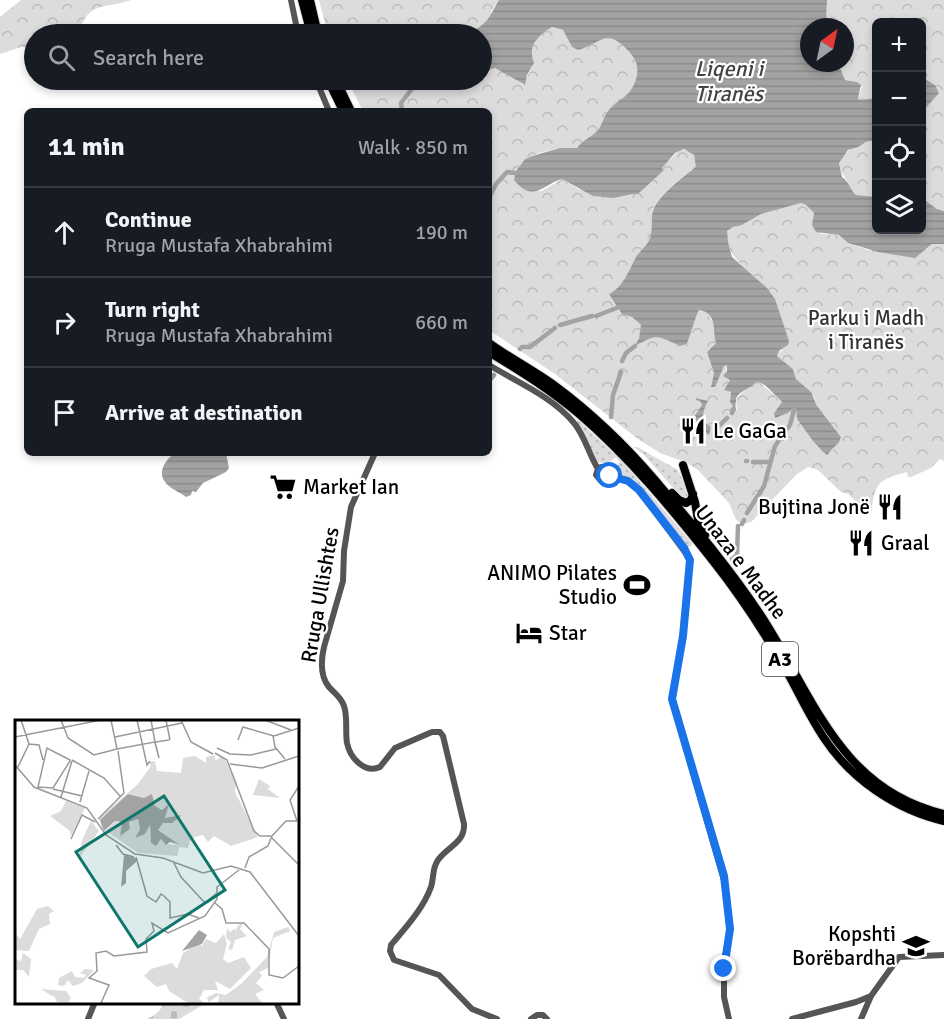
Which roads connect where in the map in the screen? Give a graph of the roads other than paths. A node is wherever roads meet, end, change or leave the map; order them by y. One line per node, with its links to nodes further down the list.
1 (291, 0): 4 (street)
2 (302, 0): 5 (highway)
3 (311, 2): 6 (highway)
4 (296, 24)
5 (308, 24)
6 (316, 24)
7 (320, 90): 10 (street)
8 (333, 90): 11 (highway)
9 (341, 90): 12 (highway)
10 (328, 108)
11 (342, 108)
12 (350, 108)
13 (492, 345): 18 (highway, Unaza e Madhe / A3)
14 (492, 354): 24 (highway, Unaza e Madhe / A3)
15 (492, 367): 19 (street)
16 (374, 456): 31 (street, Rruga Ullishtes)
17 (683, 465): 21 (highway)
18 (643, 466): 21 (highway); 22 (highway, Unaza e Madhe / A3)
19 (598, 469): 20 (street); 20 (street)
20 (610, 476): 34 (street)
21 (693, 494): 22 (highway)
22 (715, 553): 23 (highway, Unaza e Madhe / A3)
23 (944, 814)
24 (944, 821)
25 (944, 955): 26 (street)
26 (871, 996): 35 (street); 36 (street)
27 (94, 1004): 29 (street)
28 (277, 1004): 30 (street)
29 (88, 1019)
30 (284, 1019)
31 (497, 1019)
32 (531, 1019): 33 (street)
33 (547, 1019)
34 (729, 1019)
35 (792, 1019)
36 (861, 1019)

